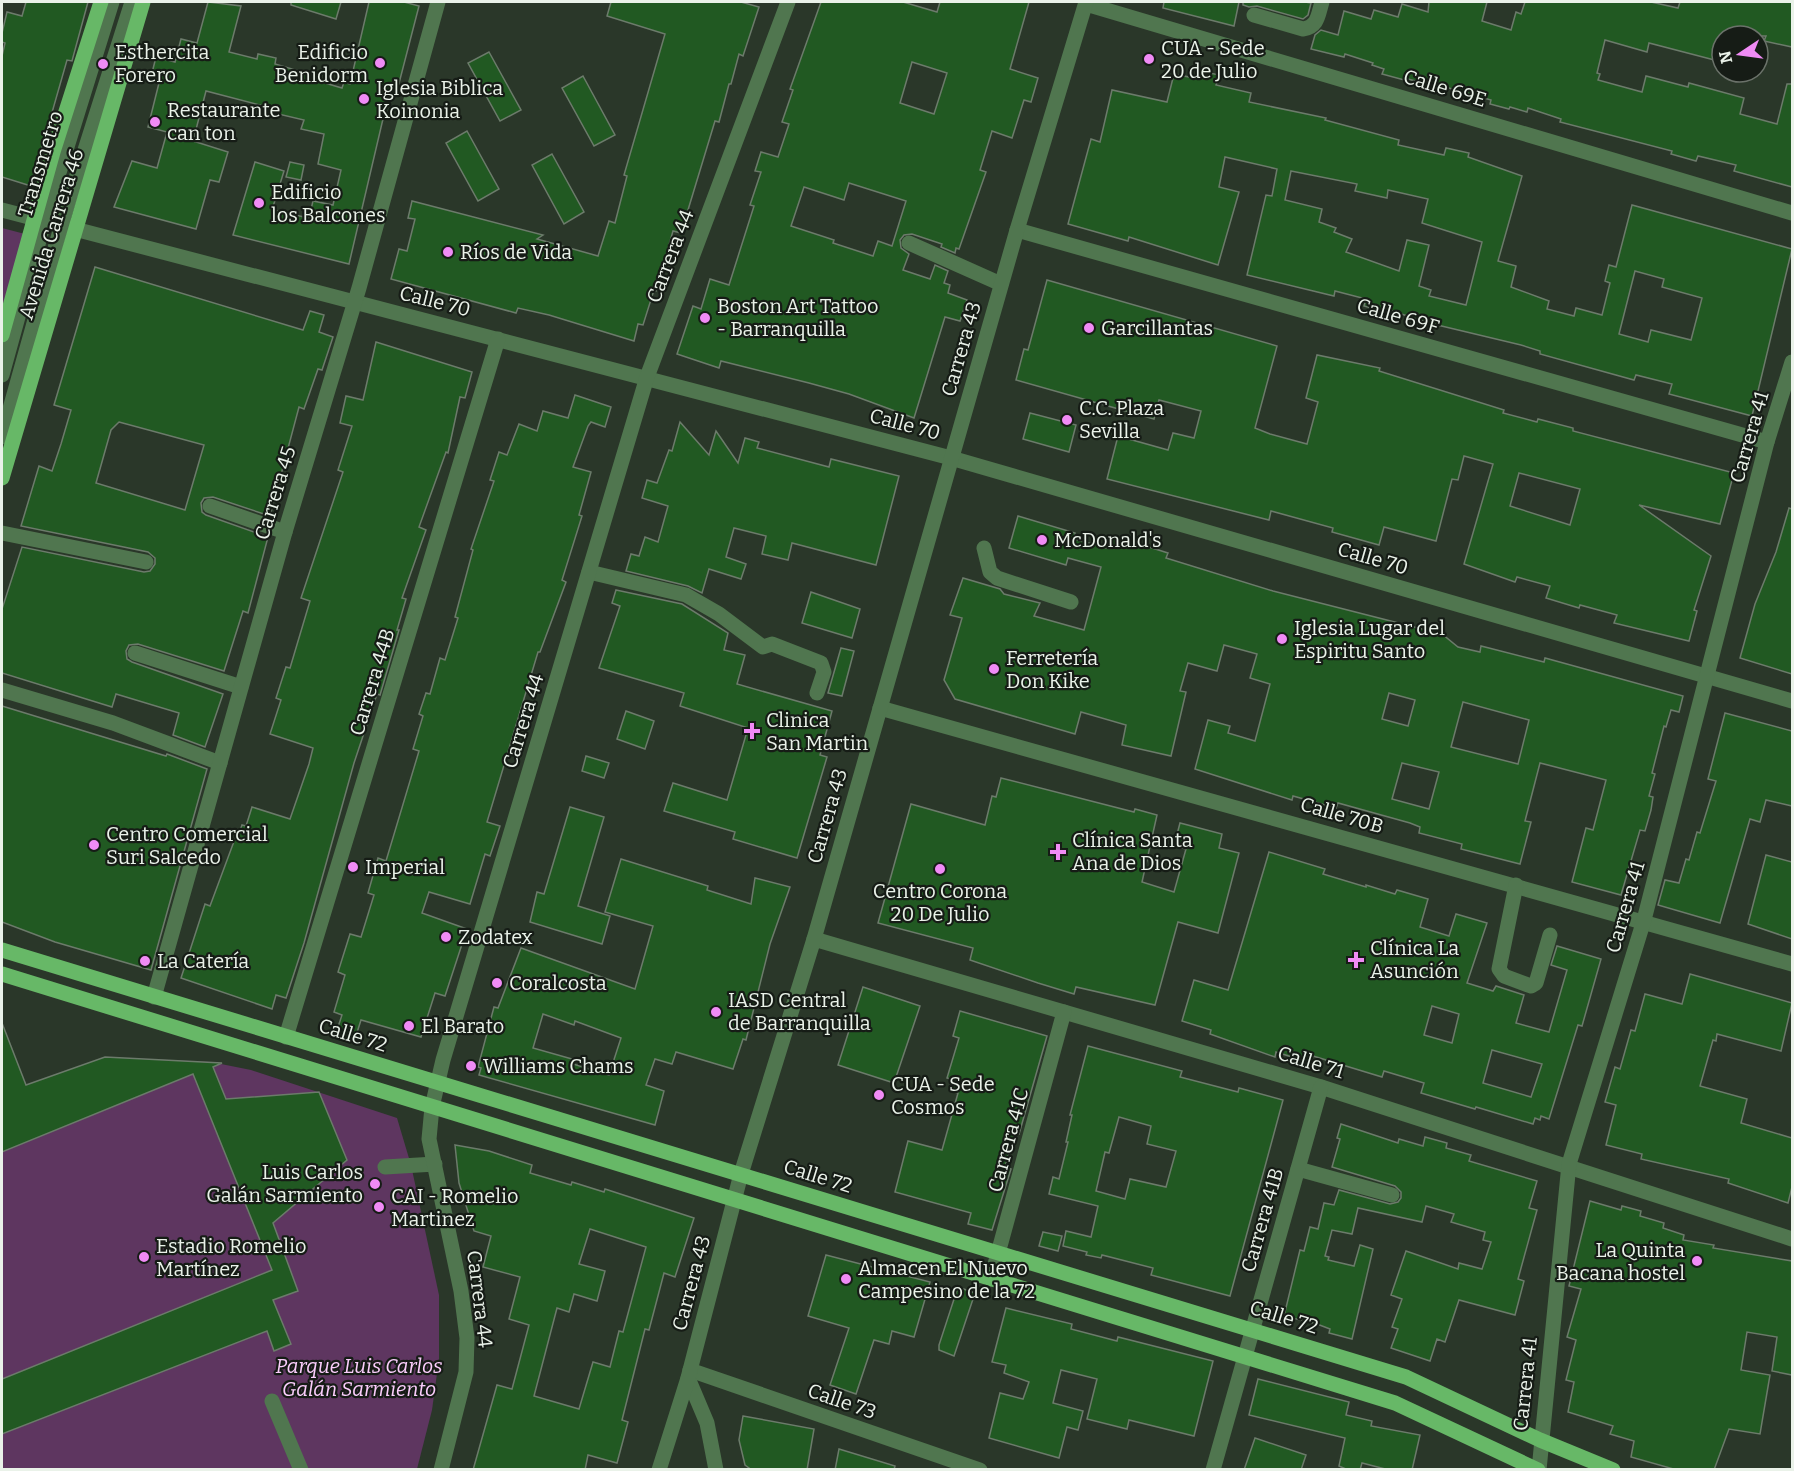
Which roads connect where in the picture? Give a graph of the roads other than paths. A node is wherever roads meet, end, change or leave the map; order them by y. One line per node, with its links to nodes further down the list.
1 (101, 2): 12 (main road, Avenida Carrera 46)
2 (112, 2): 12 (street, Transmetro)
3 (132, 2): 13 (street, Transmetro)
4 (143, 2): 13 (main road, Avenida Carrera 46)
5 (438, 2): 17 (street, Carrera 45)
6 (788, 2): 22 (street, Carrera 44)
7 (1322, 2): 9 (street)
8 (1086, 3): 11 (street, Calle 69E); 14 (street, Carrera 43)
9 (1254, 15)
10 (2, 210): 12 (street, Calle 70)
11 (1792, 213)
12 (39, 220): 13 (street, Calle 70); 18 (main road, Avenida Carrera 46); 21 (street, Transmetro)
13 (67, 228): 17 (street, Calle 70); 23 (street, Transmetro); 26 (main road, Avenida Carrera 46)
14 (1017, 230): 16 (street, Carrera 43); 24 (street, Calle 69F)
15 (909, 243): 16 (street)
16 (1001, 284): 25 (street, Carrera 43)
17 (355, 302): 19 (street, Calle 70); 28 (street, Carrera 45)
18 (2, 335)
19 (498, 339): 22 (street, Calle 70); 51 (street, Carrera 44B)
20 (1792, 362): 24 (street, Carrera 41)
21 (2, 375)
22 (647, 377): 25 (street, Calle 70); 32 (street, Carrera 44)
23 (2, 437)
24 (1767, 442): 35 (street, Carrera 41)
25 (951, 458): 35 (street, Calle 70); 40 (street, Carrera 43)
26 (2, 478)
27 (210, 506): 28 (street)
28 (285, 532): 36 (street, Carrera 45)
29 (2, 533): 31 (street)
30 (984, 548): 33 (street)
31 (146, 562)
32 (589, 572): 38 (street); 52 (street, Carrera 44)
33 (1071, 602)
34 (135, 652): 36 (street)
35 (1707, 676): 39 (street, Calle 70); 43 (street, Carrera 41)
36 (241, 687): 41 (street, Carrera 45)
37 (2, 690): 41 (street)
38 (817, 693)
39 (1792, 701)
40 (880, 708): 42 (street, Calle 70B); 45 (street, Carrera 43)
41 (220, 763): 49 (street, Carrera 45)
42 (1516, 885): 43 (street, Calle 70B); 44 (street)
43 (1644, 921): 47 (street, Calle 70B); 56 (street, Carrera 41)
44 (1550, 935)
45 (814, 939): 50 (street, Calle 71); 59 (street, Carrera 43)
46 (2, 950): 49 (main road, Calle 72)
47 (1792, 964)
48 (2, 974): 54 (main road)
49 (154, 997): 51 (main road, Calle 72)
50 (1064, 1011): 53 (street, Calle 71); 63 (street, Carrera 41C)
51 (286, 1037): 52 (main road, Calle 72)
52 (438, 1083): 54 (street, Carrera 44); 59 (main road, Calle 72)
53 (1322, 1087): 56 (street, Calle 71); 58 (street, Carrera 41B)
54 (432, 1107): 55 (street, Carrera 44); 61 (main road)
55 (435, 1164): 57 (street); 72 (street, Carrera 44)
56 (1569, 1164): 62 (street, Calle 71); 69 (street, Carrera 41)
57 (385, 1167)
58 (1298, 1168): 60 (street); 65 (street, Carrera 41B)
59 (741, 1174): 61 (street, Carrera 43); 63 (main road, Calle 72)
60 (1392, 1195)
61 (734, 1200): 64 (main road); 67 (street, Carrera 43)
62 (1792, 1239)
63 (1000, 1253): 64 (street, Carrera 41C); 65 (main road, Calle 72)
64 (991, 1279): 66 (main road)
65 (1253, 1329): 66 (street, Carrera 41B); 69 (main road, Calle 72)
66 (1245, 1357): 76 (street, Carrera 41B); 77 (main road)
67 (689, 1374): 70 (street, Calle 73); 73 (street, Carrera 43); 74 (street)
68 (272, 1401): 71 (street)
69 (1540, 1440): 77 (street, Carrera 41); 78 (main road, Calle 72)
70 (959, 1466): 75 (street, Calle 73)
71 (301, 1470)
72 (441, 1470)
73 (659, 1470)
74 (716, 1470)
75 (980, 1470)
76 (1214, 1470)
77 (1539, 1470)
78 (1613, 1470)

